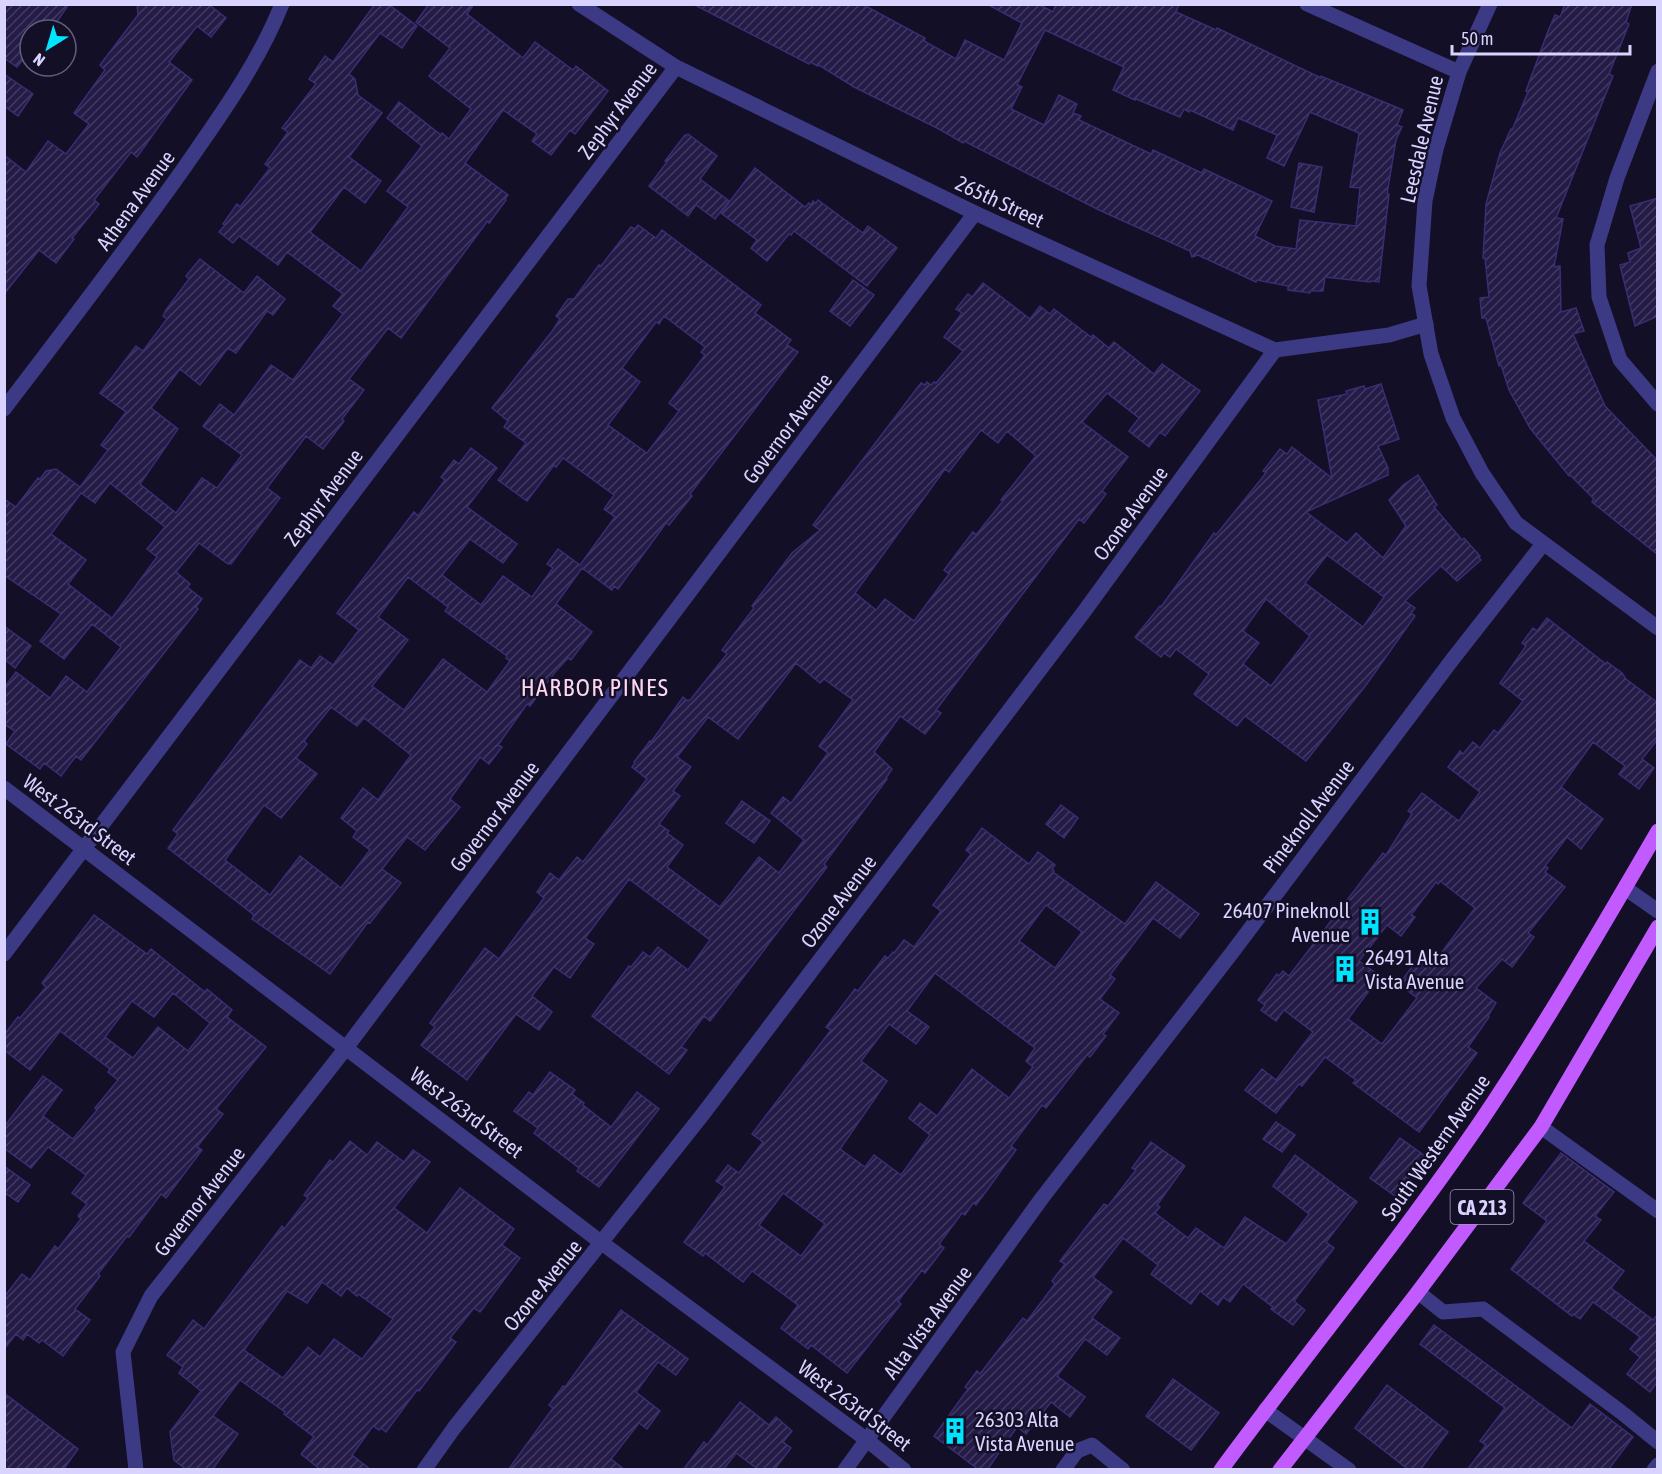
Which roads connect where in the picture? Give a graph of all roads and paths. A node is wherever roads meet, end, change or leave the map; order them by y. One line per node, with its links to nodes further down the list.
1 (282, 4): 12 (street, Athena Avenue)
2 (579, 4): 5 (street, 265th Street)
3 (1307, 4): 7 (street)
4 (1490, 4): 7 (street, Leesdale Avenue)
5 (676, 67): 8 (street, 265th Street); 17 (street, Zephyr Avenue)
6 (1658, 71): 11 (street)
7 (1458, 72): 9 (street, Leesdale Avenue)
8 (975, 213): 10 (street, 265th Street); 22 (street, Governor Avenue)
9 (1426, 324): 10 (street); 13 (street, Leesdale Avenue)
10 (1275, 350): 26 (street, Ozone Avenue)
11 (1658, 404)
12 (4, 409)
13 (1543, 544): 14 (street, Leesdale Avenue); 24 (street, Pineknoll Avenue)
14 (1658, 628)
15 (4, 788): 17 (street, West 263rd Street)
16 (1658, 831): 18 (main road, South Western Avenue / CA 213)
17 (83, 848): 21 (street, Zephyr Avenue); 22 (street, West 263rd Street)
18 (1625, 888): 19 (street); 28 (main road, South Western Avenue / CA 213)
19 (1658, 911)
20 (1658, 927): 23 (main road, CA 213)
21 (4, 954)
22 (346, 1048): 26 (street, West 263rd Street); 33 (street, Governor Avenue)
23 (1541, 1127): 25 (street); 27 (main road, CA 213)
24 (1042, 1198): 30 (street, Alta Vista Avenue)
25 (1658, 1211)
26 (602, 1243): 30 (street, West 263rd Street); 34 (street, Ozone Avenue)
27 (1418, 1292): 29 (main road, CA 213); 31 (street)
28 (1265, 1410): 29 (street); 39 (main road, South Western Avenue / CA 213)
29 (1304, 1438): 40 (main road, CA 213); 41 (street)
30 (867, 1440): 35 (street, Alta Vista Avenue); 36 (street, West 263rd Street)
31 (1658, 1442)
32 (1658, 1465): 42 (street)
33 (136, 1470)
34 (424, 1470)
35 (845, 1470)
36 (904, 1470)
37 (1063, 1470): 38 (street)
38 (1123, 1470)
39 (1221, 1470)
40 (1280, 1470)
41 (1349, 1470)
42 (1654, 1470)

